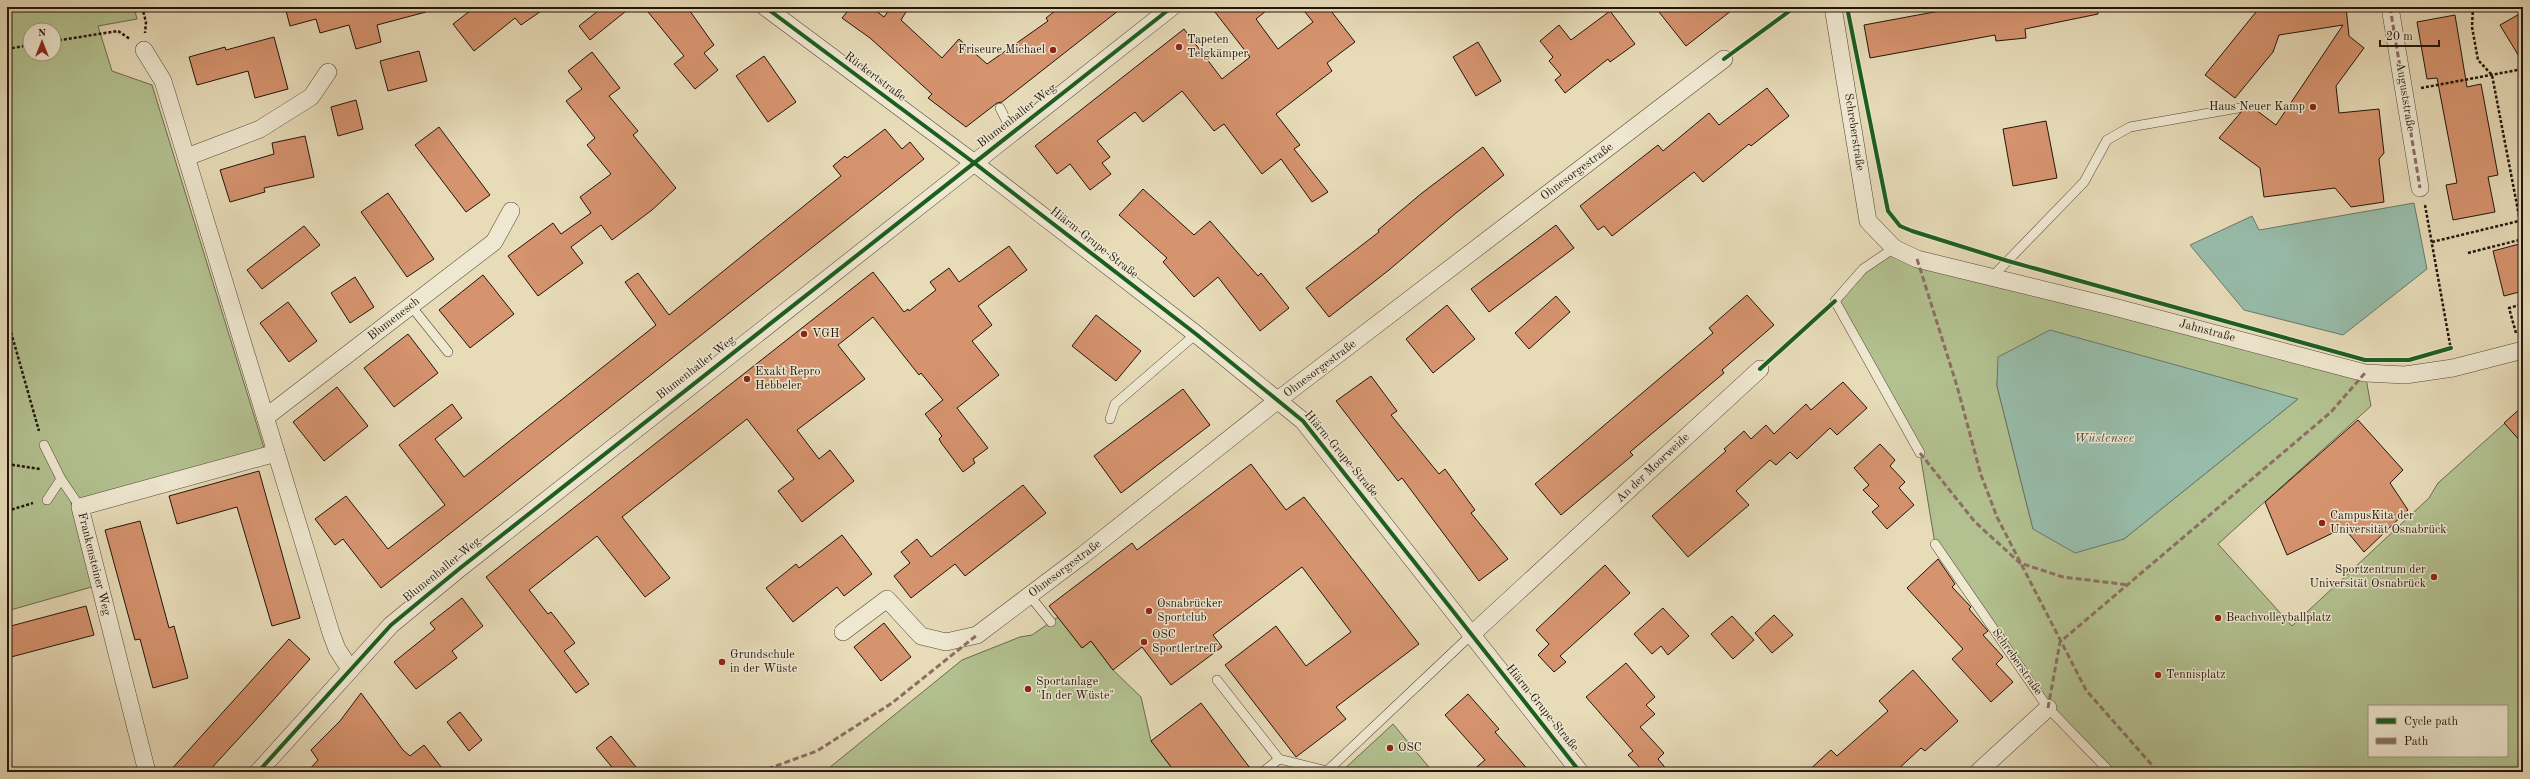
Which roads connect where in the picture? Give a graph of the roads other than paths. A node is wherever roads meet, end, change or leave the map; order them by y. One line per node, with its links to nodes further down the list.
1 (765, 7): 12 (street, Rückertstraße)
2 (1172, 7): 10 (street, Blumenhaller Weg)
3 (1833, 7): 15 (street, Schreberstraße)
4 (2390, 7): 13 (street, Auguststraße)
5 (144, 50): 11 (street)
6 (1724, 59): 22 (street, Ohnesorgestraße)
7 (328, 72): 11 (street)
8 (1000, 108): 10 (lane)
9 (2238, 108): 16 (lane)
10 (1012, 132): 12 (street, Blumenhaller Weg)
11 (187, 157): 23 (street)
12 (973, 162): 18 (street, Hiärm-Grupe-Straße); 36 (street, Blumenhaller Weg)
13 (2420, 188)
14 (511, 211): 17 (street, Blumenesch)
15 (1894, 248): 16 (street, Jahnstraße); 27 (lane)
16 (1992, 277): 19 (street, Jahnstraße)
17 (411, 306): 20 (lane); 23 (street, Blumenesch)
18 (1196, 334): 22 (street, Hiärm-Grupe-Straße); 24 (lane)
19 (2523, 350)
20 (448, 352)
21 (1760, 369): 35 (street, An der Moorweide)
22 (1278, 400): 32 (street, Ohnesorgestraße); 35 (street, Hiärm-Grupe-Straße)
23 (266, 417): 26 (street)
24 (1110, 418)
25 (44, 445): 28 (lane)
26 (276, 453): 30 (street, Frankensteiner Weg); 36 (street)
27 (1920, 453)
28 (59, 475): 29 (lane); 30 (lane)
29 (47, 500)
30 (80, 507): 41 (street, Frankensteiner Weg)
31 (1935, 544): 38 (lane, Schreberstraße)
32 (1030, 596): 33 (lane); 34 (street, Ohnesorgestraße)
33 (1050, 622)
34 (843, 632)
35 (1471, 635): 40 (lane); 44 (street, Hiärm-Grupe-Straße)
36 (350, 669): 42 (street, Blumenhaller Weg)
37 (1217, 680): 39 (lane)
38 (2048, 708): 45 (street); 46 (lane, Schreberstraße)
39 (1279, 759): 40 (lane); 43 (lane)
40 (1326, 771)
41 (146, 772)
42 (258, 772)
43 (1263, 772)
44 (1580, 772)
45 (1978, 772)
46 (2110, 772)

